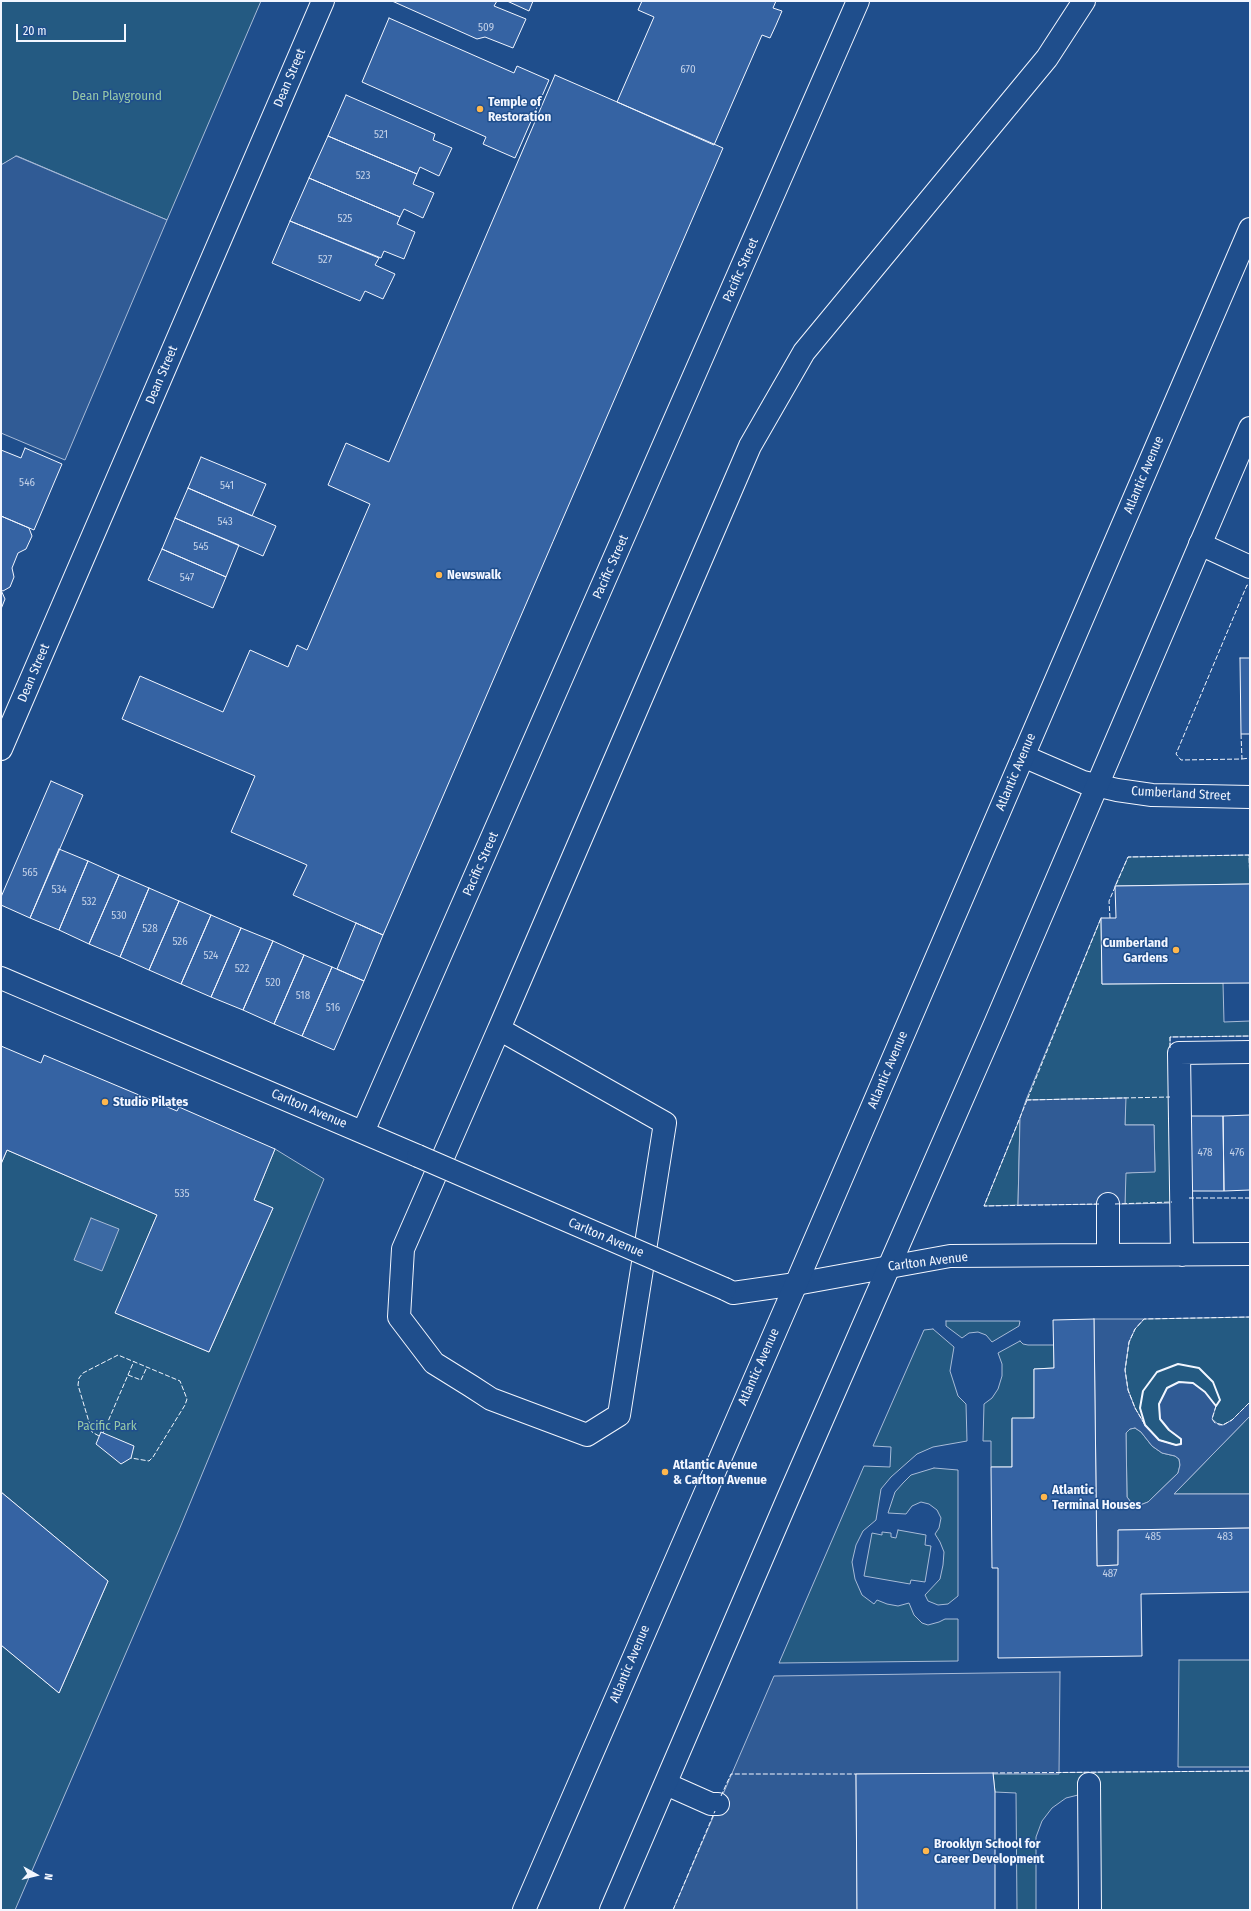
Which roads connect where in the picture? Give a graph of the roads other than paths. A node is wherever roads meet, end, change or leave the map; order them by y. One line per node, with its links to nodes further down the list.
1 (323, 1): 8 (street, Dean Street)
2 (858, 1): 15 (street, Pacific Street)
3 (1084, 1): 13 (street)
4 (1250, 229): 9 (street, Atlantic Avenue)
5 (1250, 428): 6 (street)
6 (1200, 544): 7 (street); 10 (street)
7 (1250, 567)
8 (1, 749)
9 (1023, 756): 10 (street, Cumberland Street); 21 (street, Atlantic Avenue)
10 (1096, 786): 11 (street, Cumberland Street); 20 (street)
11 (1250, 797)
12 (1, 978): 15 (street, Carlton Avenue)
13 (499, 1029): 13 (street)
14 (1250, 1052): 17 (street)
15 (363, 1132): 21 (street, Carlton Avenue, bridge)
16 (1108, 1204): 19 (street)
17 (1182, 1254): 18 (street, Carlton Avenue); 19 (street, Carlton Avenue)
18 (1250, 1254)
19 (1108, 1255): 20 (street, Carlton Avenue)
20 (890, 1266): 21 (street, Carlton Avenue); 22 (street)
21 (796, 1284): 25 (street, Atlantic Avenue)
22 (666, 1784): 24 (street); 26 (street)
23 (1089, 1784): 27 (street)
24 (718, 1804)
25 (524, 1910)
26 (611, 1910)
27 (1090, 1910)

